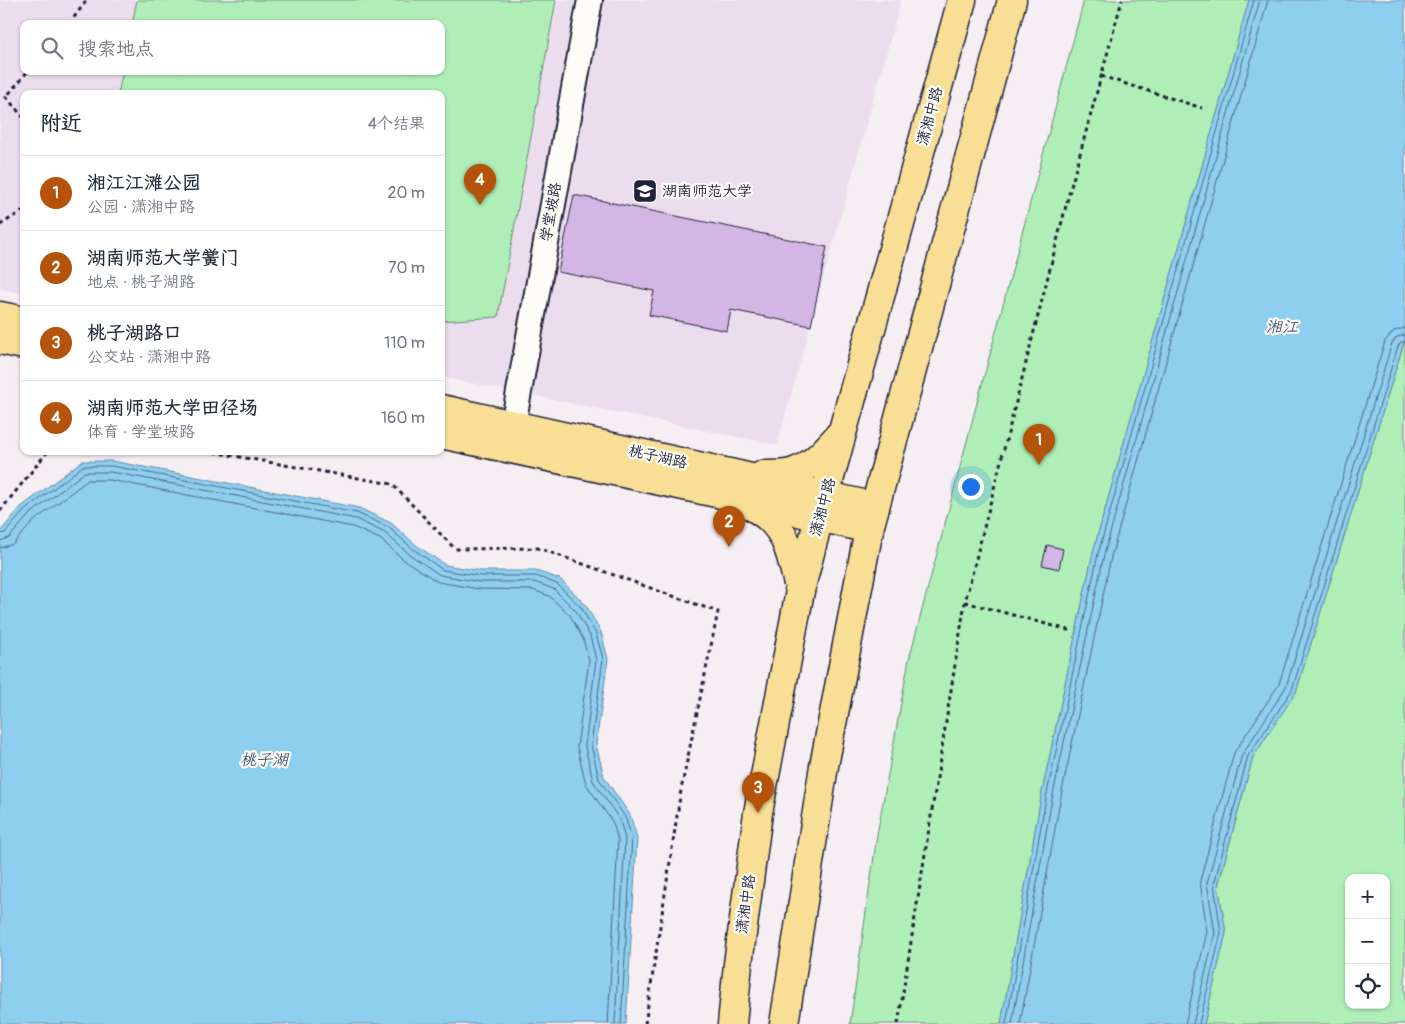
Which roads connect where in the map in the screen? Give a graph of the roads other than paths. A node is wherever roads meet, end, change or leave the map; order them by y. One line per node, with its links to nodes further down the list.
1 (590, 0): 9 (street, 学堂坡路)
2 (962, 0): 10 (main road, 潇湘中路)
3 (1012, 0): 14 (main road)
4 (0, 316): 5 (main road)
5 (20, 320)
6 (0, 340): 7 (main road)
7 (20, 344)
8 (445, 411): 9 (main road, 桃子湖路)
9 (513, 425): 12 (main road, 桃子湖路)
10 (843, 431): 12 (main road); 13 (main road, 潇湘中路)
11 (445, 435): 12 (main road, 桃子湖路)
12 (743, 487): 13 (main road, 桃子湖路); 15 (main road)
13 (822, 506): 14 (main road, 桃子湖路); 15 (main road, 潇湘中路)
14 (872, 518): 17 (main road)
15 (800, 591): 16 (main road, 潇湘中路)
16 (732, 1024)
17 (784, 1024)

